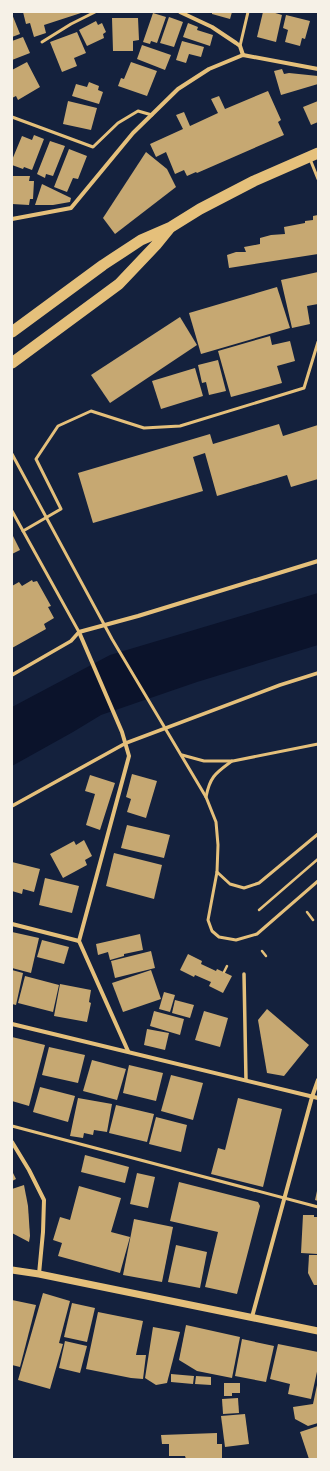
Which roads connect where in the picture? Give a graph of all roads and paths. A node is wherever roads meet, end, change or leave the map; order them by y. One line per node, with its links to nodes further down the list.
1 (95, 12): 4 (lane)
2 (180, 12): 5 (street)
3 (248, 12): 5 (lane)
4 (42, 42)
5 (240, 46): 6 (street)
6 (243, 55): 7 (street); 8 (street)
7 (318, 69)
8 (152, 115): 9 (lane); 12 (street)
9 (12, 117)
10 (313, 155): 11 (lane); 13 (highway)
11 (318, 179)
12 (12, 219)
13 (171, 227): 14 (highway); 16 (highway)
14 (12, 332)
15 (318, 342): 19 (lane)
16 (12, 362)
17 (12, 454): 26 (lane)
18 (12, 511): 19 (lane)
19 (23, 531): 21 (lane)
20 (318, 561): 21 (street)
21 (79, 632): 23 (street); 24 (street)
22 (318, 673): 24 (street)
23 (12, 675)
24 (126, 743): 29 (street); 38 (street)
25 (318, 744): 27 (lane)
26 (182, 755): 27 (lane); 28 (lane)
27 (233, 761): 28 (lane)
28 (206, 797): 32 (lane)
29 (12, 806)
30 (318, 834): 32 (lane)
31 (318, 859): 34 (path)
32 (217, 872): 33 (lane)
33 (318, 881)
34 (259, 910)
35 (307, 912): 36 (path)
36 (313, 920)
37 (12, 924): 38 (street)
38 (79, 941): 45 (street)
39 (262, 951): 40 (path)
40 (266, 956)
41 (227, 966): 42 (path)
42 (224, 972)
43 (244, 974): 46 (street)
44 (12, 1024): 45 (street)
45 (128, 1051): 46 (street)
46 (246, 1080): 48 (street)
47 (318, 1080): 48 (street)
48 (312, 1097): 49 (street); 52 (street)
49 (318, 1098)
50 (12, 1126): 52 (lane)
51 (12, 1142): 55 (street)
52 (284, 1198): 53 (lane); 56 (street)
53 (318, 1207)
54 (12, 1270): 55 (street)
55 (40, 1274): 56 (street)
56 (252, 1317): 57 (street)
57 (318, 1331)

